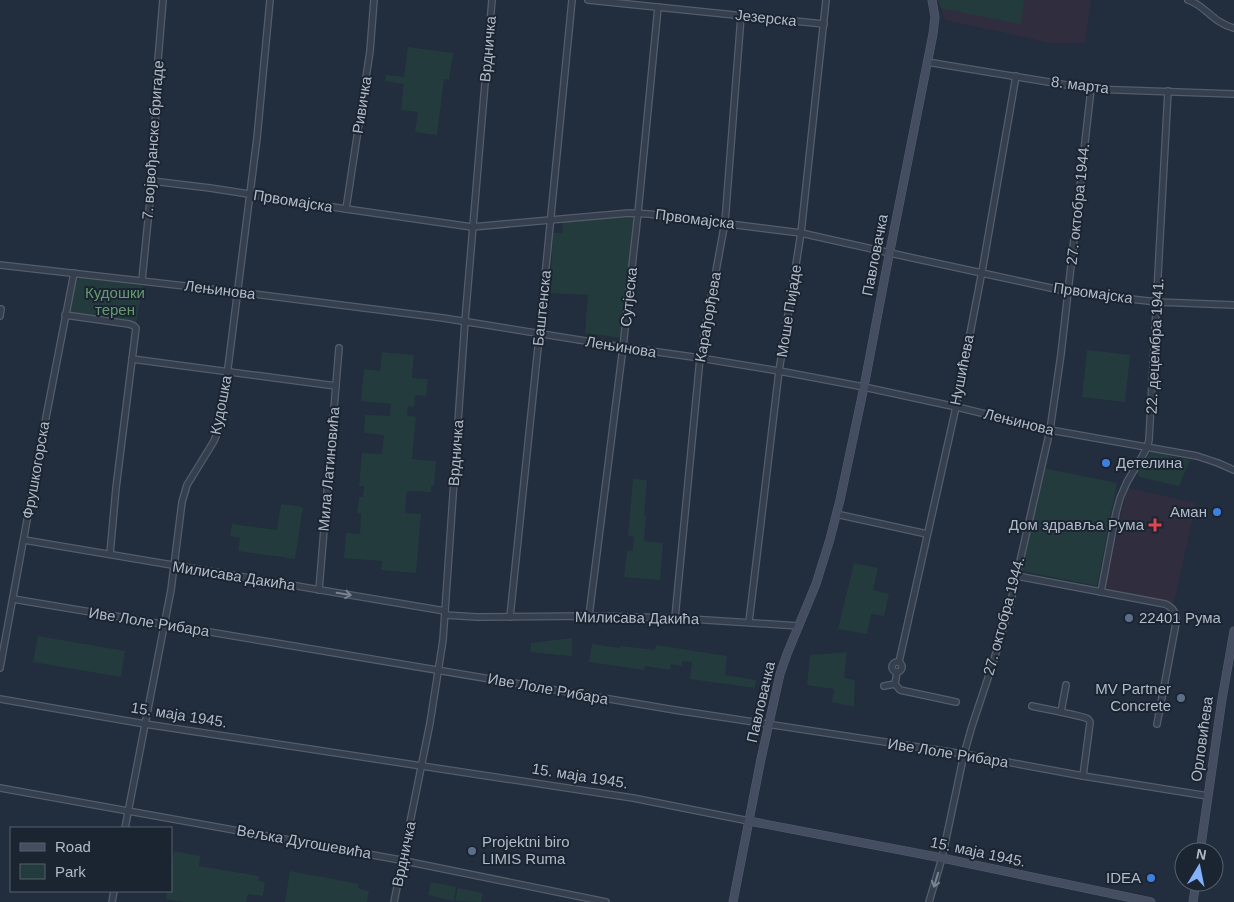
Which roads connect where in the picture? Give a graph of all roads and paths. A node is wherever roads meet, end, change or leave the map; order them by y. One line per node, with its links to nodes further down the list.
1 (163, 0): 19 (street, 7. војвођанске бригаде)
2 (270, 0): 20 (street, Кудошка)
3 (374, 0): 21 (street, Ривичка)
4 (492, 0): 25 (street, Врдничка)
5 (572, 0): 23 (street, Баштенска)
6 (588, 0): 10 (street, Језерска)
7 (826, 0): 12 (street, Моше Пијаде)
8 (932, 0): 14 (street, Павловачка)
9 (1191, 0): 13 (street)
10 (658, 7): 11 (street, Језерска); 22 (street, Сутјеска)
11 (741, 16): 12 (street, Језерска); 24 (street, Карађорђева)
12 (824, 24): 26 (street, Моше Пијаде)
13 (1234, 28)
14 (927, 62): 15 (street, 8. марта); 27 (street, Павловачка)
15 (1016, 76): 16 (street, 8. марта); 30 (street, Нушићева)
16 (1091, 89): 17 (street, 8. марта); 33 (street, 27. октобра 1944.)
17 (1168, 91): 18 (street, 8. марта); 34 (street, 22. децембра 1941.)
18 (1234, 94)
19 (152, 181): 20 (street, Првомајска); 31 (street, 7. војвођанске бригаде)
20 (250, 194): 21 (street, Првомајска); 32 (street, Кудошка)
21 (346, 210): 25 (street, Првомајска)
22 (638, 213): 23 (street, Првомајска); 24 (street, Првомајска); 39 (street, Сутјеска)
23 (551, 220): 25 (street, Првомајска); 38 (street, Баштенска)
24 (725, 222): 26 (street, Првомајска); 41 (street, Карађорђева)
25 (472, 227): 37 (street, Врдничка)
26 (801, 233): 27 (street, Првомајска); 43 (street, Моше Пијаде)
27 (890, 254): 30 (street, Првомајска); 46 (street, Павловачка)
28 (0, 264): 29 (street, Лењинова)
29 (74, 273): 31 (street, Лењинова); 36 (street, Фрушкогорска)
30 (981, 273): 33 (street, Првомајска); 47 (street, Нушићева)
31 (142, 280): 32 (street, Лењинова)
32 (238, 292): 37 (street, Лењинова); 44 (street, Кудошка)
33 (1069, 292): 34 (street, Првомајска); 48 (street, 27. октобра 1944.)
34 (1157, 302): 35 (street, Првомајска); 49 (street, 22. децембра 1941.)
35 (1234, 305)
36 (65, 314): 42 (street); 53 (street, Фрушкогорска)
37 (465, 321): 38 (street, Лењинова); 60 (street, Врдничка)
38 (540, 334): 39 (street, Лењинова); 62 (street, Баштенска)
39 (623, 347): 41 (street, Лењинова); 61 (street, Сутјеска)
40 (339, 348): 45 (street, Мила Латиновића)
41 (700, 358): 43 (street, Лењинова); 63 (street, Карађорђева)
42 (132, 359): 44 (street); 54 (street)
43 (779, 371): 46 (street, Лењинова); 64 (street, Моше Пијаде)
44 (228, 372): 45 (street); 55 (street, Кудошка)
45 (336, 386): 57 (street, Мила Латиновића)
46 (864, 387): 47 (street, Лењинова); 51 (street, Павловачка)
47 (956, 407): 48 (street, Лењинова); 52 (street, Нушићева)
48 (1050, 430): 49 (street, Лењинова); 56 (street, 27. октобра 1944.)
49 (1147, 448): 50 (street, Лењинова); 58 (street, 22. децембра 1941.)
50 (1234, 470)
51 (836, 514): 52 (street); 66 (street, Павловачка)
52 (928, 534): 70 (street, Нушићева)
53 (24, 540): 54 (street, Милисава Дакића); 59 (street, Фрушкогорска)
54 (110, 554): 55 (street, Милисава Дакића)
55 (175, 566): 57 (street, Милисава Дакића); 65 (street, Кудошка)
56 (1017, 576): 58 (street); 80 (street, 27. октобра 1944.)
57 (319, 590): 60 (street, Милисава Дакића, one-way to 60)
58 (1101, 592): 78 (street)
59 (13, 599): 65 (street, Иве Лоле Рибара); 68 (street, Фрушкогорска)
60 (445, 613): 62 (street, Милисава Дакића); 69 (street, Врдничка)
61 (589, 616): 62 (street, Милисава Дакића); 63 (street, Милисава Дакића)
62 (510, 617)
63 (675, 618): 64 (street, Милисава Дакића)
64 (749, 622): 66 (street, Милисава Дакића)
65 (164, 625): 69 (street, Иве Лоле Рибара); 77 (street, Кудошка)
66 (799, 626): 79 (street, Павловачка)
67 (1234, 631): 84 (street, Орловићева)
68 (0, 668)
69 (439, 670): 79 (street, Иве Лоле Рибара); 81 (street, Врдничка)
70 (895, 684): 72 (street); 74 (street)
71 (1066, 685): 76 (street)
72 (884, 686)
73 (0, 699): 77 (street, 15. маја 1945.)
74 (956, 702)
75 (1032, 706): 76 (street)
76 (1061, 712): 82 (street)
77 (145, 724): 81 (street, 15. маја 1945.); 85 (street, Кудошка)
78 (1157, 724)
79 (769, 725): 80 (street, Иве Лоле Рибара); 86 (street, Павловачка)
80 (964, 754): 82 (street, Иве Лоле Рибара); 89 (street, 27. октобра 1944.)
81 (422, 767): 86 (street, 15. маја 1945.); 90 (street, Врдничка)
82 (1083, 776): 84 (street, Иве Лоле Рибара)
83 (0, 788): 85 (street, Вељка Дугошевића)
84 (1208, 796): 88 (street, Орловићева)
85 (128, 811): 87 (street, Кудошка); 90 (street, Вељка Дугошевића)
86 (749, 821): 89 (street, 15. маја 1945.); 93 (street, Павловачка)
87 (125, 827)
88 (1201, 842)
89 (942, 858): 94 (street, 27. октобра 1944., one-way to 94); 95 (street, 15. маја 1945.)
90 (402, 860): 91 (street, Врдничка); 92 (street, Вељка Дугошевића)
91 (394, 902)
92 (606, 902)
93 (733, 902)
94 (929, 902)
95 (1151, 902)

